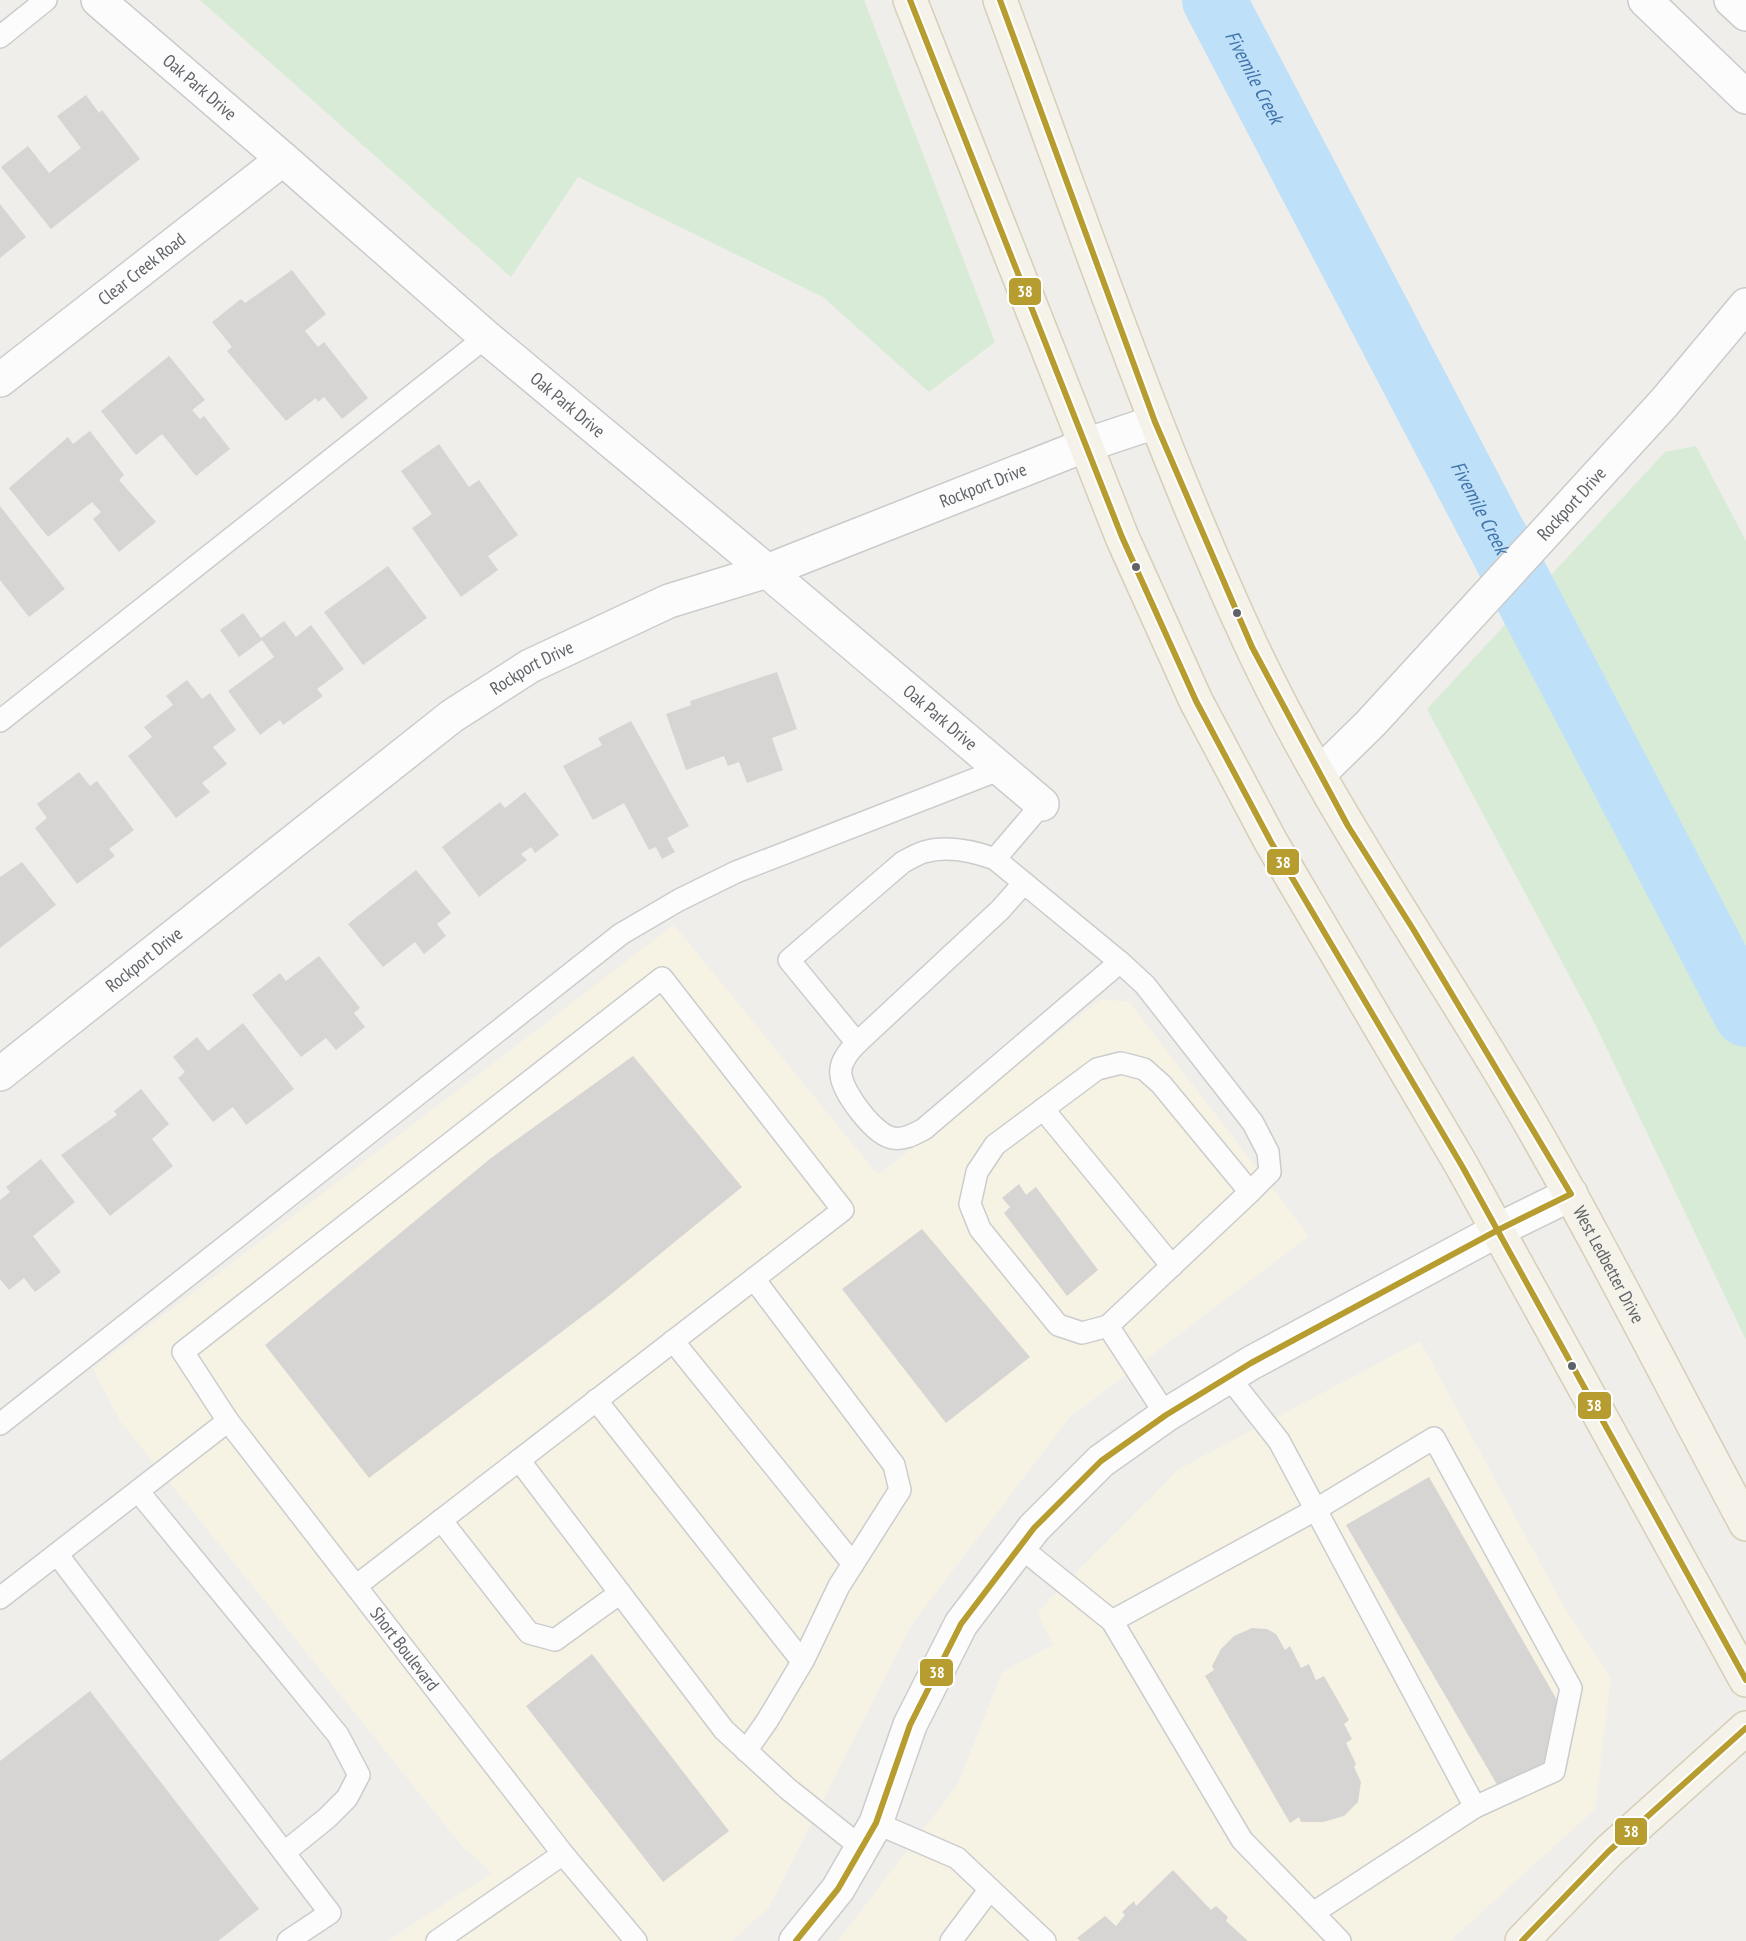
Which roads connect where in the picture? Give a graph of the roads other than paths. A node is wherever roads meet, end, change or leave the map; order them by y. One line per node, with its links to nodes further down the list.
1 (46, 0): 8 (lane)
2 (98, 0): 10 (street, Oak Park Drive)
3 (910, 0): 15 (main road)
4 (1000, 0): 14 (main road, West Ledbetter Drive)
5 (1645, 0): 9 (street)
6 (1731, 0): 7 (street)
7 (1746, 14)
8 (0, 37)
9 (1746, 97)
10 (284, 159): 12 (street, Oak Park Drive); 13 (street, Clear Creek Road)
11 (1746, 305): 19 (street, Rockport Drive)
12 (486, 337): 16 (street, Oak Park Drive); 17 (lane)
13 (0, 380)
14 (1155, 422): 15 (street, Rockport Drive); 19 (main road, West Ledbetter Drive)
15 (1086, 445): 16 (street, Rockport Drive); 29 (main road)
16 (767, 572): 18 (street, Oak Park Drive); 25 (street, Rockport Drive)
17 (0, 721)
18 (1001, 769): 20 (street, Oak Park Drive); 38 (lane)
19 (1319, 774): 28 (main road, West Ledbetter Drive)
20 (1042, 804): 21 (lane)
21 (995, 859): 22 (lane); 24 (lane)
22 (1024, 883): 23 (lane); 24 (lane)
23 (1120, 962): 24 (lane); 27 (lane)
24 (857, 1042)
25 (0, 1074)
26 (1043, 1109): 27 (lane); 30 (lane); 32 (lane)
27 (1250, 1192): 30 (lane)
28 (1571, 1194): 29 (street); 43 (main road, West Ledbetter Drive)
29 (1498, 1230): 34 (street); 52 (main road)
30 (1172, 1266): 32 (lane)
31 (754, 1279): 33 (lane); 37 (lane, Short Boulevard); 46 (lane)
32 (1108, 1326): 36 (lane)
33 (673, 1341): 35 (lane); 46 (lane)
34 (1228, 1376): 36 (street); 41 (lane)
35 (596, 1400): 39 (lane); 51 (lane)
36 (1166, 1415): 44 (street)
37 (228, 1421): 40 (lane); 47 (lane, Short Boulevard)
38 (0, 1424)
39 (519, 1460): 42 (lane); 48 (lane)
40 (138, 1491): 45 (lane); 57 (lane)
41 (1315, 1510): 50 (lane); 55 (lane); 55 (lane)
42 (441, 1520): 47 (lane); 48 (lane)
43 (1745, 1522)
44 (1020, 1547): 50 (lane); 56 (street)
45 (57, 1554): 49 (lane); 57 (lane)
46 (853, 1564): 51 (lane)
47 (356, 1586): 58 (lane, Short Boulevard)
48 (620, 1593): 54 (lane)
49 (0, 1598)
50 (1112, 1621): 60 (lane)
51 (802, 1661): 54 (lane)
52 (1746, 1680)
53 (1746, 1728): 69 (main road)
54 (746, 1751): 56 (lane)
55 (1475, 1807): 60 (lane)
56 (869, 1835): 59 (lane); 65 (street)
57 (285, 1852): 62 (lane)
58 (563, 1854): 61 (lane); 64 (lane, Short Boulevard)
59 (990, 1889): 66 (lane); 67 (lane)
60 (1313, 1913): 68 (lane)
61 (461, 1934): 63 (lane)
62 (288, 1941)
63 (437, 1941)
64 (636, 1941)
65 (796, 1941)
66 (951, 1941)
67 (1045, 1941)
68 (1340, 1941)
69 (1522, 1941)

